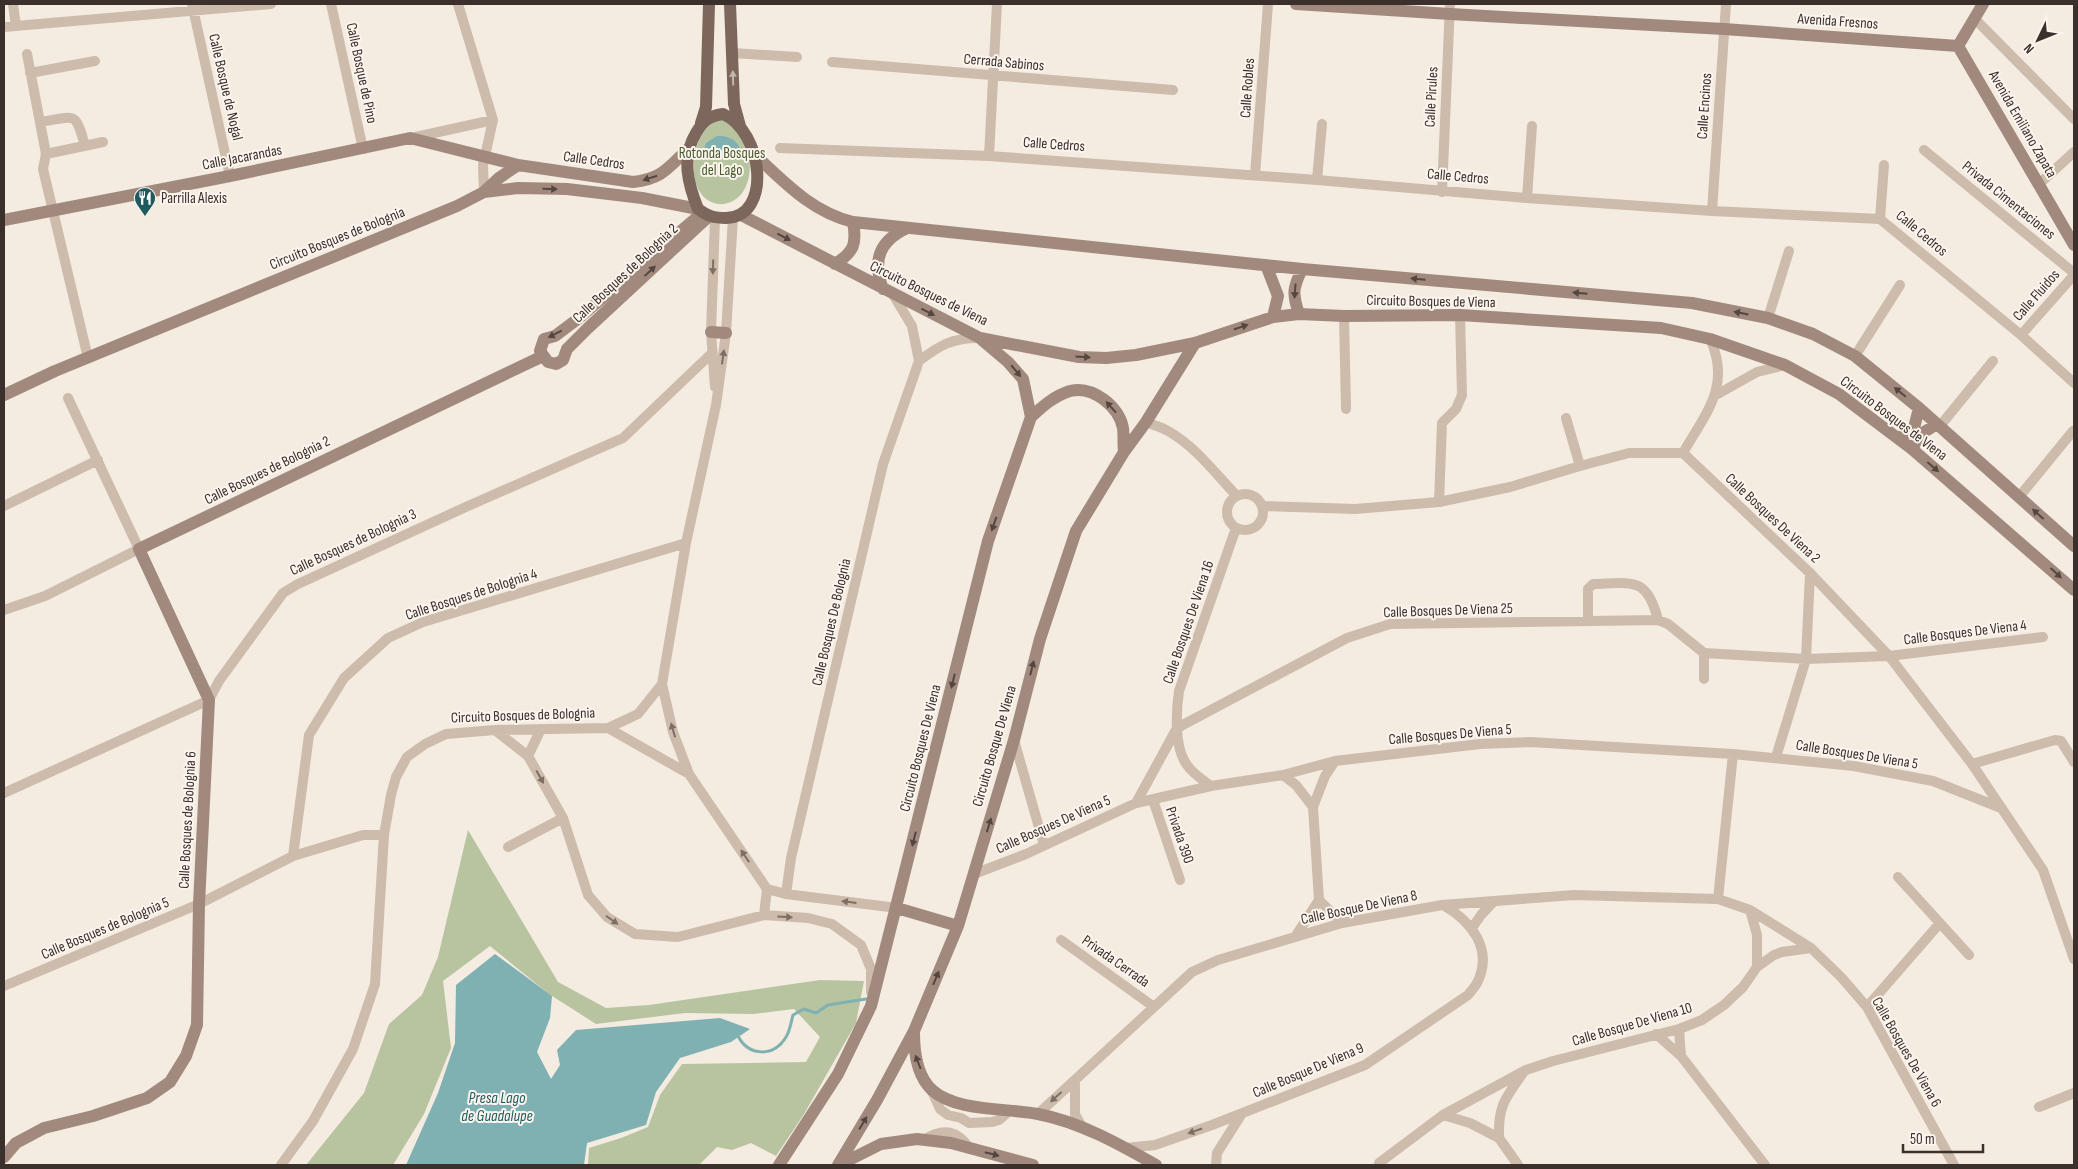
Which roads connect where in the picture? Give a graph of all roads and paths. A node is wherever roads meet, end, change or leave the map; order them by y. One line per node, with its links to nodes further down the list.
1 (12, 4): 15 (street)
2 (271, 4): 12 (street)
3 (331, 4): 38 (street, Calle Bosque de Pino)
4 (458, 4): 28 (street)
5 (708, 4): 30 (main road)
6 (730, 4): 20 (main road)
7 (997, 4): 25 (street)
8 (1268, 4): 48 (street, Calle Robles)
9 (1296, 4): 13 (main road, Avenida Fresnos)
10 (1726, 4): 17 (street, Calle Encinos)
11 (1983, 4): 14 (main road)
12 (192, 7): 15 (street); 49 (street, Calle Bosque de Nogal)
13 (1450, 9): 17 (main road, Avenida Fresnos); 54 (street, Calle Pirules)
14 (1975, 18): 18 (main road); 27 (street)
15 (16, 26): 16 (street)
16 (4, 27)
17 (1724, 29): 18 (main road, Avenida Fresnos); 57 (street, Calle Encinos)
18 (1958, 46): 51 (main road, Avenida Emiliano Zapata)
19 (27, 54): 24 (street)
20 (732, 54): 21 (street); 32 (main road, one-way to 20)
21 (797, 57)
22 (95, 61): 24 (street)
23 (832, 62): 25 (street, Cerrada Sabinos)
24 (30, 73): 29 (street)
25 (994, 76): 26 (street, Cerrada Sabinos); 45 (street)
26 (1173, 90)
27 (2074, 119)
28 (493, 120): 34 (street); 44 (street)
29 (40, 122): 36 (street); 42 (street)
30 (702, 123): 32 (main road); 39 (main road)
31 (1322, 124): 50 (street)
32 (740, 126): 43 (main road)
33 (1532, 126): 55 (street)
34 (410, 138): 38 (main road, Calle Jacarandas); 44 (main road, Calle Jacarandas)
35 (103, 142): 36 (street)
36 (85, 146): 42 (street)
37 (780, 148): 45 (street, Calle Cedros)
38 (363, 149): 49 (main road, Calle Jacarandas)
39 (688, 150): 46 (main road, Calle Cedros, one-way to 46); 58 (main road)
40 (1924, 150): 69 (street, Privada Cimentaciones)
41 (2074, 152): 51 (street)
42 (46, 154): 56 (street)
43 (755, 155): 59 (main road); 62 (main road, Circuito Bosques de Viena)
44 (486, 156): 46 (main road, Calle Cedros); 53 (street)
45 (989, 156): 48 (street, Calle Cedros)
46 (518, 165): 52 (main road); 53 (main road)
47 (1884, 166): 60 (street)
48 (1255, 175): 50 (street, Calle Cedros)
49 (230, 176): 56 (main road, Calle Jacarandas)
50 (1317, 180): 54 (street, Calle Cedros)
51 (2039, 184): 64 (main road, Avenida Emiliano Zapata)
52 (518, 188): 53 (main road, Circuito Bosques de Bolognia); 58 (main road, Circuito Bosques de Bolognia, one-way to 58)
53 (484, 192): 88 (main road, Circuito Bosques de Bolognia)
54 (1442, 192): 55 (street, Calle Cedros)
55 (1527, 198): 57 (street, Calle Cedros)
56 (52, 209): 61 (main road, Calle Jacarandas); 88 (street)
57 (1712, 210): 60 (street, Calle Cedros)
58 (706, 214): 59 (main road); 76 (main road, Calle Bosques de Bolognia 2); 78 (main road, Calle Bosques de Bolognia 2, one-way to 58); 79 (street, Circuito Bosques de Bolognia, one-way to 79)
59 (737, 216): 66 (main road, Circuito Bosques de Viena, one-way to 66); 80 (street, Circuito Bosques de Bolognia)
60 (1880, 219): 81 (street, Calle Cedros)
61 (4, 220)
62 (853, 222): 63 (main road, Circuito Bosques de Viena); 66 (main road)
63 (907, 228): 67 (main road, Circuito Bosques de Viena); 71 (main road)
64 (2074, 245)
65 (1789, 251): 77 (street)
66 (835, 264): 71 (main road, Circuito Bosques de Viena)
67 (1266, 265): 68 (main road, Circuito Bosques de Viena); 74 (main road)
68 (1302, 269): 72 (main road, one-way to 72); 77 (main road, Circuito Bosques de Viena, one-way to 68)
69 (2074, 274): 81 (street, Calle Fluidos)
70 (1900, 285): 87 (street)
71 (888, 291): 82 (main road, Circuito Bosques de Viena, one-way to 82); 89 (street)
72 (1299, 314): 74 (main road, Circuito Bosques de Viena); 75 (main road, Circuito Bosques de Viena)
73 (1460, 315): 75 (main road, Circuito Bosques de Viena); 83 (main road, Circuito Bosques de Viena); 112 (street)
74 (1273, 316): 84 (main road, Circuito Bosques de Viena, one-way to 74)
75 (1344, 316): 98 (street)
76 (579, 318): 78 (street); 86 (main road, Calle Bosques de Bolognia 2, one-way to 86)
77 (1768, 318): 87 (main road, Circuito Bosques de Viena)
78 (588, 328): 86 (main road, Calle Bosques de Bolognia 2)
79 (711, 332): 80 (main road); 85 (street, Circuito Bosques de Bolognia)
80 (726, 333): 96 (street, Circuito Bosques de Bolognia, one-way to 80)
81 (2021, 336): 92 (street, Calle Cedros)
82 (980, 338): 84 (main road, Circuito Bosques de Viena, one-way to 84); 89 (street); 99 (main road, Circuito Bosques De Viena, one-way to 99)
83 (1710, 339): 91 (main road, Circuito Bosques de Viena); 94 (street)
84 (1195, 344): 101 (main road, Circuito Bosque De Viena)
85 (711, 354): 96 (street, Circuito Bosques de Bolognia); 130 (street, Calle Bosques de Bolognia 3)
86 (543, 356): 118 (main road, Calle Bosques de Bolognia 2)
87 (1855, 356): 97 (main road, Circuito Bosques de Viena, one-way to 87)
88 (88, 358): 93 (main road, Circuito Bosques de Bolognia)
89 (919, 360): 159 (street, Calle Bosques De Bolognia)
90 (1993, 361): 102 (street)
91 (1785, 366): 94 (street); 104 (main road, Circuito Bosques de Viena)
92 (2074, 384)
93 (4, 395)
94 (1716, 395): 107 (street)
95 (68, 398): 108 (street, Calle Bosques de Bolognia 6)
96 (716, 405): 116 (street, Circuito Bosques de Bolognia)
97 (1919, 408): 102 (main road, Circuito Bosques de Viena); 104 (main road)
98 (1346, 409)
99 (1031, 417): 106 (main road, one-way to 99); 165 (main road, Circuito Bosques De Viena, one-way to 165)
100 (1566, 418): 109 (street)
101 (1146, 422): 106 (main road, Circuito Bosque De Viena); 110 (street)
102 (1938, 425): 105 (main road); 111 (main road, Circuito Bosques de Viena)
103 (2073, 431): 111 (street)
104 (1899, 438): 105 (main road, Circuito Bosques de Viena)
105 (1912, 448): 120 (main road, Circuito Bosques de Viena, one-way to 120)
106 (1124, 452): 135 (main road, Circuito Bosque De Viena, one-way to 106)
107 (1683, 454): 109 (street); 119 (street, Calle Bosques De Viena 2)
108 (98, 460): 113 (street); 118 (street, Calle Bosques de Bolognia 6)
109 (1580, 466): 112 (street)
110 (1236, 495): 114 (street); 115 (street)
111 (2019, 497): 117 (main road, Circuito Bosques de Viena, one-way to 111)
112 (1439, 502): 114 (street)
113 (4, 506)
114 (1262, 506): 115 (street)
115 (1236, 528): 132 (street, Calle Bosques De Viena 16)
116 (686, 543): 129 (street, Circuito Bosques de Bolognia); 154 (street, Calle Bosques de Bolognia 4)
117 (2074, 546)
118 (139, 549): 121 (street, Calle Bosques de Bolognia 2); 130 (main road, Calle Bosques de Bolognia 6)
119 (1810, 573): 126 (street, Calle Bosques De Viena 2); 127 (street)
120 (2074, 590)
121 (4, 610)
122 (1658, 620): 123 (street, Calle Bosques De Viena 25); 123 (street); 125 (street)
123 (1588, 621): 132 (street, Calle Bosques De Viena 25)
124 (2043, 637): 126 (street, Calle Bosques De Viena 4)
125 (1704, 653): 127 (street); 128 (street)
126 (1890, 656): 127 (street, Calle Bosques De Viena 4); 141 (street, Calle Bosques De Viena 2)
127 (1806, 659): 138 (street)
128 (1704, 679)
129 (662, 684): 131 (street, Circuito Bosques de Bolognia); 142 (street, one-way to 129)
130 (209, 700): 145 (street); 163 (main road, Calle Bosques de Bolognia 6)
131 (608, 728): 133 (street, Circuito Bosques de Bolognia); 142 (street)
132 (1177, 728): 144 (street, Calle Bosques De Viena 16); 147 (street, Calle Bosques De Viena 16)
133 (541, 729): 134 (street, Circuito Bosques de Bolognia); 137 (street)
134 (495, 730): 137 (street, Circuito Bosques de Bolognia); 151 (street, Circuito Bosques de Bolognia)
135 (1014, 740): 152 (street); 155 (main road, Circuito Bosque De Viena, one-way to 135)
136 (1733, 754): 138 (street, Calle Bosques De Viena 5); 139 (street, Calle Bosques De Viena 5); 160 (street)
137 (528, 756): 150 (street, Circuito Bosques de Bolognia, one-way to 150)
138 (1776, 757): 149 (street, Calle Bosques De Viena 5)
139 (1335, 762): 143 (street, Calle Bosques De Viena 5); 148 (street)
140 (2074, 762): 141 (street)
141 (1972, 764): 149 (street, Calle Bosques De Viena 2)
142 (689, 774): 158 (street, one-way to 142)
143 (1284, 775): 144 (street, Calle Bosques De Viena 5); 148 (street)
144 (1211, 786): 146 (street, Calle Bosques De Viena 5)
145 (4, 793)
146 (1153, 800): 147 (street, Calle Bosques De Viena 5); 157 (street, Privada 390)
147 (1136, 803): 152 (street, Calle Bosques De Viena 5)
148 (1312, 807): 161 (street)
149 (2001, 808): 176 (street, Calle Bosques De Viena 2)
150 (562, 818): 153 (street); 167 (street, Circuito Bosques de Bolognia, one-way to 167)
151 (384, 835): 154 (street, Calle Bosques de Bolognia 5); 206 (street, Circuito Bosques de Bolognia)
152 (1044, 845): 155 (street, Calle Bosques De Viena 5)
153 (508, 847)
154 (293, 856): 163 (street, Calle Bosques de Bolognia 5)
155 (974, 874): 170 (main road, Circuito Bosque De Viena)
156 (1898, 877): 169 (street)
157 (1180, 880)
158 (767, 889): 159 (street); 167 (street)
159 (786, 894): 165 (street, one-way to 159)
160 (1718, 899): 162 (street, Calle Bosque De Viena 8); 166 (street, Calle Bosques De Viena 6)
161 (1319, 900): 168 (street); 172 (street)
162 (1494, 901): 164 (street, Calle Bosque De Viena 8); 171 (street)
163 (199, 904): 178 (street, Calle Bosques de Bolognia 5); 203 (main road, Calle Bosques de Bolognia 6)
164 (1442, 904): 168 (street, Calle Bosque De Viena 8); 171 (street, Calle Bosque De Viena 9)
165 (897, 908): 170 (main road); 179 (main road, Circuito Bosques De Viena)
166 (1750, 910): 174 (street, Calle Bosques De Viena 6); 177 (street)
167 (764, 915): 179 (street, Circuito Bosques de Bolognia, one-way to 179)
168 (1342, 923): 172 (street, Calle Bosque De Viena 8)
169 (1940, 923): 175 (street); 180 (street)
170 (958, 926): 183 (main road, Circuito Bosque De Viena, one-way to 170)
171 (1472, 928): 194 (street, Calle Bosque De Viena 9)
172 (1295, 937): 181 (street, Calle Bosque De Viena 8)
173 (1061, 940): 181 (street, Privada Cerrada)
174 (1811, 948): 177 (street, Calle Bosque De Viena 10); 180 (street, Calle Bosques De Viena 6)
175 (1970, 955)
176 (2074, 959)
177 (1757, 967): 182 (street, Calle Bosque De Viena 10)
178 (4, 986)
179 (871, 1006): 207 (main road, Circuito Bosques De Viena)
180 (1867, 1006): 213 (street, Calle Bosques De Viena 6)
181 (1154, 1007): 187 (street, Calle Bosque De Viena 8)
182 (1679, 1029): 184 (street, Calle Bosque De Viena 10); 185 (street)
183 (914, 1031): 188 (main road, one-way to 183); 208 (main road, Circuito Bosque De Viena, one-way to 183)
184 (1656, 1034): 185 (street); 186 (street, Calle Bosque De Viena 10)
185 (1681, 1056): 205 (street)
186 (1526, 1070): 195 (street, Calle Bosque De Viena 10); 200 (street)
187 (1075, 1080): 193 (street, Calle Bosque De Viena 8, one-way to 193); 197 (street)
188 (931, 1089): 191 (street); 192 (main road)
189 (2074, 1092): 190 (street)
190 (2039, 1107)
191 (940, 1109): 196 (street); 198 (street)
192 (1009, 1112): 193 (main road); 196 (street)
193 (1038, 1114): 197 (main road)
194 (1241, 1115): 201 (street, Calle Bosque De Viena 9, one-way to 201); 211 (street)
195 (1443, 1116): 200 (street); 204 (street, Calle Bosque De Viena 10)
196 (969, 1123): 199 (street)
197 (1082, 1127): 201 (main road)
198 (930, 1136): 199 (street); 202 (main road); 208 (main road)
199 (960, 1137): 202 (street)
200 (1499, 1138): 212 (street)
201 (1126, 1148): 210 (main road)
202 (970, 1149): 209 (main road, one-way to 209)
203 (4, 1157)
204 (1379, 1163)
205 (1762, 1164)
206 (280, 1165)
207 (779, 1165)
208 (839, 1165)
209 (1030, 1165)
210 (1156, 1165)
211 (1216, 1165)
212 (1518, 1165)
213 (1954, 1165)

